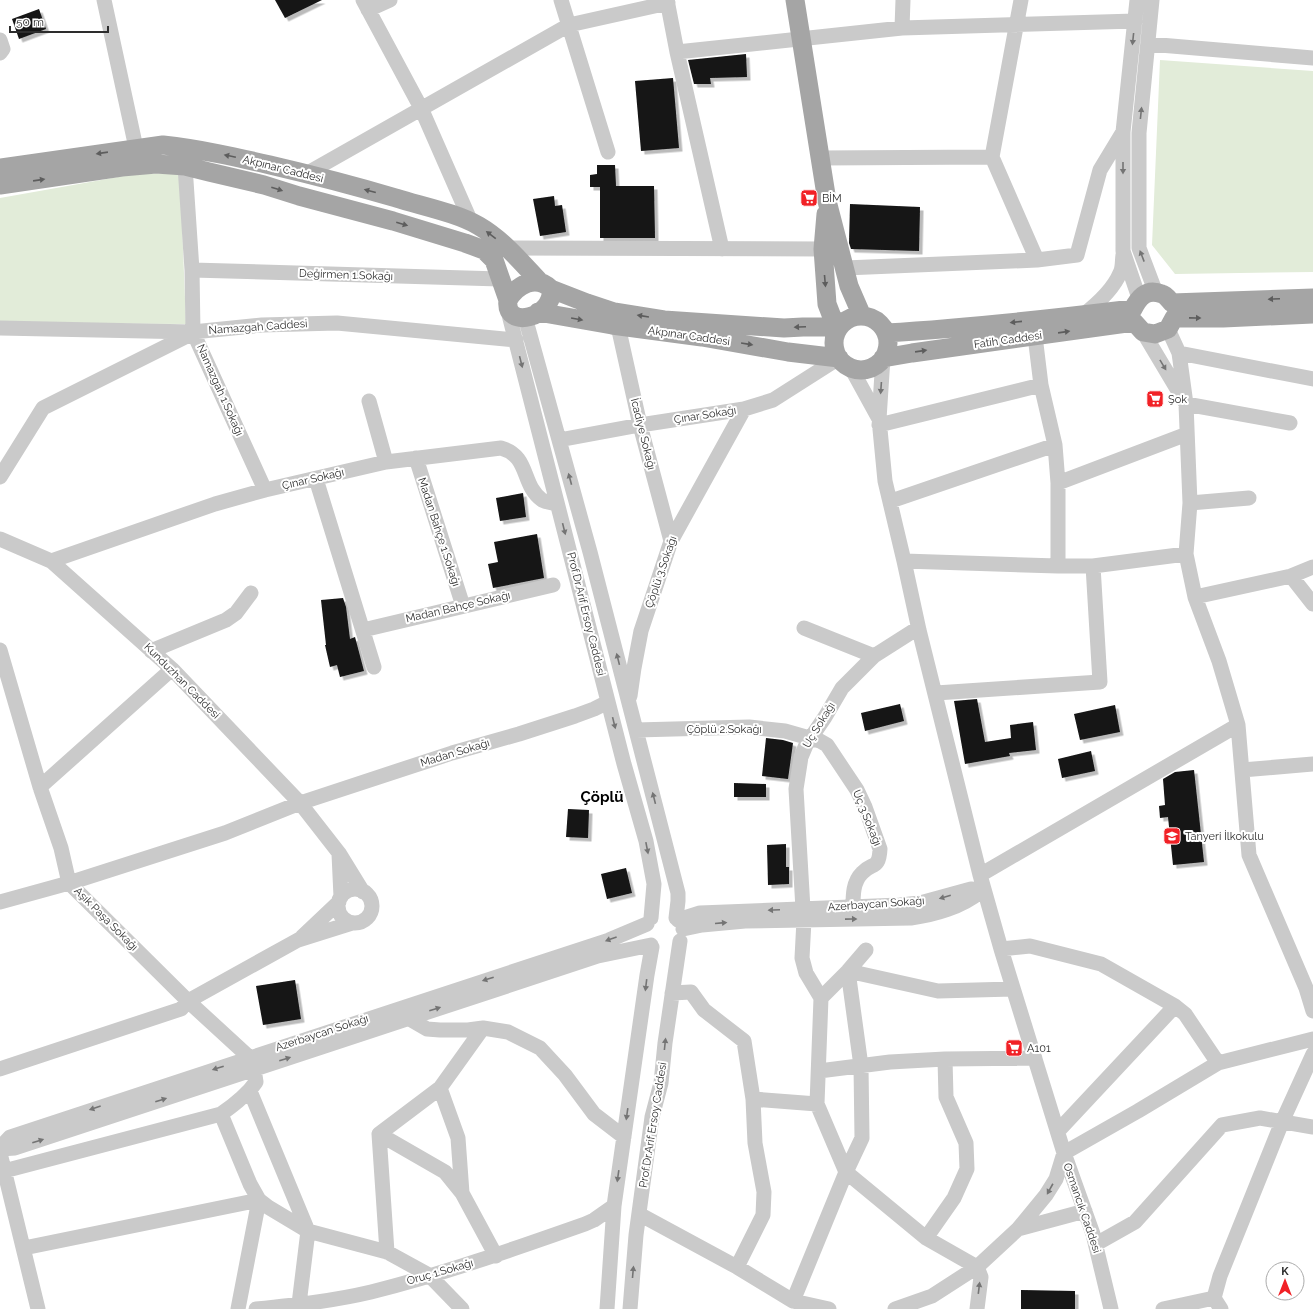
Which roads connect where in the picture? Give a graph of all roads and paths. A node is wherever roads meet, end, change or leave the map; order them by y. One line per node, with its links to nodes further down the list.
1 (104, 0): 23 (street)
2 (390, 0): 10 (street)
3 (561, 0): 13 (street)
4 (794, 0): 15 (main road)
5 (903, 0): 14 (street)
6 (1021, 0): 12 (street)
7 (1137, 0): 11 (street)
8 (1152, 0): 17 (street)
9 (667, 2): 13 (street); 18 (street)
10 (366, 5): 21 (street)
11 (1135, 21): 12 (street); 22 (street, one-way to 22)
12 (1016, 24): 14 (street); 25 (street)
13 (569, 25): 21 (street); 24 (street)
14 (902, 28): 15 (street)
15 (801, 38): 18 (street); 26 (main road)
16 (0, 40): 19 (street)
17 (1148, 44): 20 (street); 44 (street, one-way to 17)
18 (677, 52): 34 (street)
19 (0, 53)
20 (1313, 58)
21 (421, 108): 29 (street); 32 (street)
22 (1123, 132): 36 (street, one-way to 36); 37 (street)
23 (136, 148): 28 (main road, Akpınar Caddesi, one-way to 28); 29 (main road, Akpınar Caddesi, one-way to 23)
24 (608, 152)
25 (992, 157): 26 (street); 37 (street)
26 (821, 158): 31 (main road)
27 (185, 166): 30 (main road, Akpınar Caddesi, one-way to 27); 39 (street, Namazgah 1.Sokağı); 40 (main road, Akpınar Caddesi, one-way to 40)
28 (0, 168)
29 (306, 174): 32 (main road, Akpınar Caddesi, one-way to 29)
30 (0, 185)
31 (827, 201): 35 (main road); 38 (main road)
32 (471, 222): 33 (main road, Akpınar Caddesi, one-way to 32)
33 (508, 248): 34 (street); 41 (main road, Akpınar Caddesi)
34 (722, 249): 35 (street)
35 (823, 249): 50 (main road, one-way to 50)
36 (1123, 251): 44 (street); 46 (street)
37 (1037, 260): 38 (street)
38 (845, 268): 47 (main road)
39 (192, 270): 40 (street, Değirmen 1.Sokağı); 52 (street, Namazgah 1.Sokağı)
40 (500, 279): 43 (main road, Akpınar Caddesi)
41 (545, 285): 43 (main road); 43 (main road); 50 (main road, Akpınar Caddesi, one-way to 41)
42 (1313, 298): 48 (main road, Fatih Caddesi, one-way to 48)
43 (520, 310): 49 (main road, Akpınar Caddesi, one-way to 49); 55 (street, Prof.Dr.Arif Ersoy Caddesi); 68 (street, Prof.Dr.Arif Ersoy Caddesi)
44 (1141, 311): 46 (main road, Fatih Caddesi); 48 (main road, Fatih Caddesi); 48 (main road); 54 (main road, Fatih Caddesi, one-way to 44); 62 (street, one-way to 62)
45 (1313, 314): 48 (main road, Fatih Caddesi, one-way to 45)
46 (1083, 315): 53 (main road, Fatih Caddesi, one-way to 53)
47 (862, 316): 50 (main road); 53 (main road)
48 (1171, 317): 56 (street)
49 (618, 326): 58 (main road, Akpınar Caddesi, one-way to 58); 66 (street, İcadiye Sokağı)
50 (839, 327): 58 (main road)
51 (0, 328): 52 (street, Namazgah Caddesi)
52 (194, 332): 55 (street, Namazgah Caddesi); 72 (street); 75 (street, Namazgah 1.Sokağı)
53 (886, 333): 57 (main road)
54 (1035, 336): 57 (main road, Fatih Caddesi, one-way to 54); 60 (street)
55 (516, 340): 78 (street, Prof.Dr.Arif Ersoy Caddesi, one-way to 78)
56 (1179, 353): 59 (street); 62 (street)
57 (883, 358): 58 (main road); 64 (street, one-way to 64)
58 (845, 363): 63 (street, Çınar Sokağı); 64 (street)
59 (1313, 379)
60 (1041, 385): 64 (street); 69 (street)
61 (369, 401): 71 (street)
62 (1186, 404): 65 (street); 67 (street)
63 (744, 409): 66 (street, Çınar Sokağı); 81 (street, Çöplü 3.Sokağı)
64 (879, 422): 77 (street, Osmancık Caddesi)
65 (1290, 424)
66 (640, 425): 68 (street, Çınar Sokağı); 81 (street, İcadiye Sokağı)
67 (1187, 434): 74 (street); 79 (street)
68 (559, 440): 104 (street, Prof.Dr.Arif Ersoy Caddesi, one-way to 68)
69 (1055, 445): 74 (street); 77 (street)
70 (416, 458): 71 (street, Çınar Sokağı); 78 (street, Çınar Sokağı); 93 (street, Madan Bahçe 1.Sokağı)
71 (386, 462): 73 (street, Çınar Sokağı)
72 (0, 477)
73 (316, 478): 75 (street, Çınar Sokağı); 96 (street)
74 (1058, 483): 85 (street)
75 (265, 490): 83 (street, Çınar Sokağı)
76 (1249, 498): 79 (street)
77 (891, 501): 84 (street, Osmancık Caddesi)
78 (557, 504): 103 (street, Prof.Dr.Arif Ersoy Caddesi, one-way to 103)
79 (1190, 504): 82 (street)
80 (0, 539): 83 (street, Kunduzhan Caddesi)
81 (671, 540): 104 (street, Çöplü 3.Sokağı)
82 (1186, 554): 86 (street); 91 (street)
83 (51, 561): 98 (street, Kunduzhan Caddesi)
84 (904, 561): 85 (street); 95 (street, Osmancık Caddesi)
85 (1058, 566): 86 (street)
86 (1093, 566): 102 (street)
87 (1313, 567): 88 (street)
88 (1291, 576): 91 (street); 92 (street)
89 (553, 584): 93 (street, Madan Bahçe Sokağı)
90 (251, 593): 98 (street)
91 (1196, 597): 105 (street)
92 (1313, 604)
93 (462, 606): 96 (street, Madan Bahçe Sokağı)
94 (804, 628): 99 (street)
95 (918, 628): 99 (street, Uç Sokağı); 102 (street, Osmancık Caddesi)
96 (363, 630): 100 (street)
97 (0, 650): 110 (street, Aşık Paşa Sokağı)
98 (152, 651): 101 (street, Kunduzhan Caddesi)
99 (874, 656): 107 (street, Uç Sokağı)
100 (374, 667)
101 (172, 669): 110 (street); 111 (street, Kunduzhan Caddesi)
102 (936, 693): 113 (street, Osmancık Caddesi)
103 (608, 702): 111 (street, Madan Sokağı); 120 (street, Prof.Dr.Arif Ersoy Caddesi, one-way to 120)
104 (629, 703): 106 (street, Prof.Dr.Arif Ersoy Caddesi)
105 (1238, 725): 109 (street); 113 (street)
106 (636, 730): 107 (street, Çöplü 2.Sokağı); 122 (street, Prof.Dr.Arif Ersoy Caddesi, one-way to 106)
107 (811, 737): 118 (street, Uç 3.Sokağı); 119 (street, Uç Sokağı)
108 (1313, 764): 109 (street)
109 (1242, 770): 128 (street)
110 (40, 787): 114 (street, Aşık Paşa Sokağı)
111 (300, 803): 112 (street, Kunduzhan Caddesi); 114 (street, Madan Sokağı)
112 (339, 853): 115 (street, Kunduzhan Caddesi); 116 (street)
113 (980, 875): 125 (street, Osmancık Caddesi)
114 (69, 883): 117 (street, Madan Sokağı); 132 (street, Aşık Paşa Sokağı)
115 (363, 892): 116 (street); 121 (street)
116 (340, 900): 121 (street); 123 (street)
117 (0, 902)
118 (853, 907): 119 (street, Azerbaycan Sokağı); 119 (street, Azerbaycan Sokağı, one-way to 118)
119 (804, 914): 122 (street, Azerbaycan Sokağı); 131 (street, Uç Sokağı)
120 (649, 921): 122 (street); 124 (street); 142 (street, Azerbaycan Sokağı, one-way to 142)
121 (352, 923): 123 (street)
122 (679, 927): 124 (street); 130 (street, Prof.Dr.Arif Ersoy Caddesi)
123 (298, 940): 132 (street)
124 (652, 946): 135 (street, Azerbaycan Sokağı, one-way to 124); 155 (street, one-way to 155)
125 (1001, 949): 129 (street, Osmancık Caddesi); 133 (street)
126 (866, 950): 127 (street)
127 (848, 971): 129 (street); 131 (street); 143 (street)
128 (1310, 982): 134 (street)
129 (1013, 990): 139 (street, Osmancık Caddesi)
130 (672, 993): 148 (street); 165 (street, Prof.Dr.Arif Ersoy Caddesi, one-way to 130)
131 (821, 998): 145 (street)
132 (188, 1001): 142 (street, Aşık Paşa Sokağı); 144 (street)
133 (1175, 1006): 141 (street); 153 (street)
134 (1313, 1011)
135 (408, 1018): 136 (street); 142 (street, Azerbaycan Sokağı, one-way to 135)
136 (482, 1028): 146 (street); 155 (street)
137 (1313, 1038): 141 (street)
138 (1313, 1054): 151 (street)
139 (1035, 1058): 140 (street); 153 (street, Osmancık Caddesi)
140 (945, 1059): 143 (street); 168 (street)
141 (1218, 1062): 158 (street)
142 (251, 1063): 147 (street); 156 (street, Azerbaycan Sokağı)
143 (861, 1066): 145 (street); 160 (street)
144 (0, 1069)
145 (819, 1071): 149 (street)
146 (440, 1088): 154 (street); 161 (street)
147 (250, 1090): 150 (street); 167 (street)
148 (752, 1099): 149 (street); 173 (street)
149 (817, 1104): 160 (street)
150 (221, 1114): 159 (street); 162 (street)
151 (1282, 1122): 152 (street); 169 (street); 177 (street)
152 (1313, 1127)
153 (1058, 1131): 158 (street, Osmancık Caddesi)
154 (379, 1134): 161 (street); 171 (street)
155 (624, 1137): 163 (street, one-way to 163)
156 (0, 1149)
157 (0, 1152): 159 (street)
158 (1064, 1153): 164 (street, Osmancık Caddesi); 166 (street, one-way to 166)
159 (4, 1171): 170 (street)
160 (846, 1172): 168 (street); 178 (street)
161 (462, 1194): 172 (street)
162 (259, 1200): 167 (street); 170 (street); 180 (street)
163 (614, 1206): 172 (street, Oruç 1.Sokağı); 183 (street)
164 (1085, 1211): 166 (street); 169 (street, Osmancık Caddesi)
165 (639, 1214): 173 (street); 184 (street, Prof.Dr.Arif Ersoy Caddesi, one-way to 165)
166 (1018, 1229): 174 (street)
167 (308, 1230): 171 (street); 176 (street)
168 (926, 1238): 174 (street)
169 (1096, 1244): 188 (street, Osmancık Caddesi)
170 (24, 1248): 179 (street)
171 (387, 1252): 175 (street)
172 (496, 1256): 175 (street, Oruç 1.Sokağı)
173 (737, 1267): 178 (street)
174 (977, 1267): 186 (street); 187 (street, one-way to 174)
175 (429, 1275): 176 (street, Oruç 1.Sokağı); 182 (street)
176 (299, 1304): 181 (street, Oruç 1.Sokağı)
177 (1218, 1304): 189 (street)
178 (794, 1305): 185 (street)
179 (38, 1309)
180 (238, 1309)
181 (256, 1309)
182 (462, 1309)
183 (606, 1309)
184 (630, 1309)
185 (829, 1309)
186 (895, 1309)
187 (977, 1309)
188 (1111, 1309)
189 (1163, 1309)

